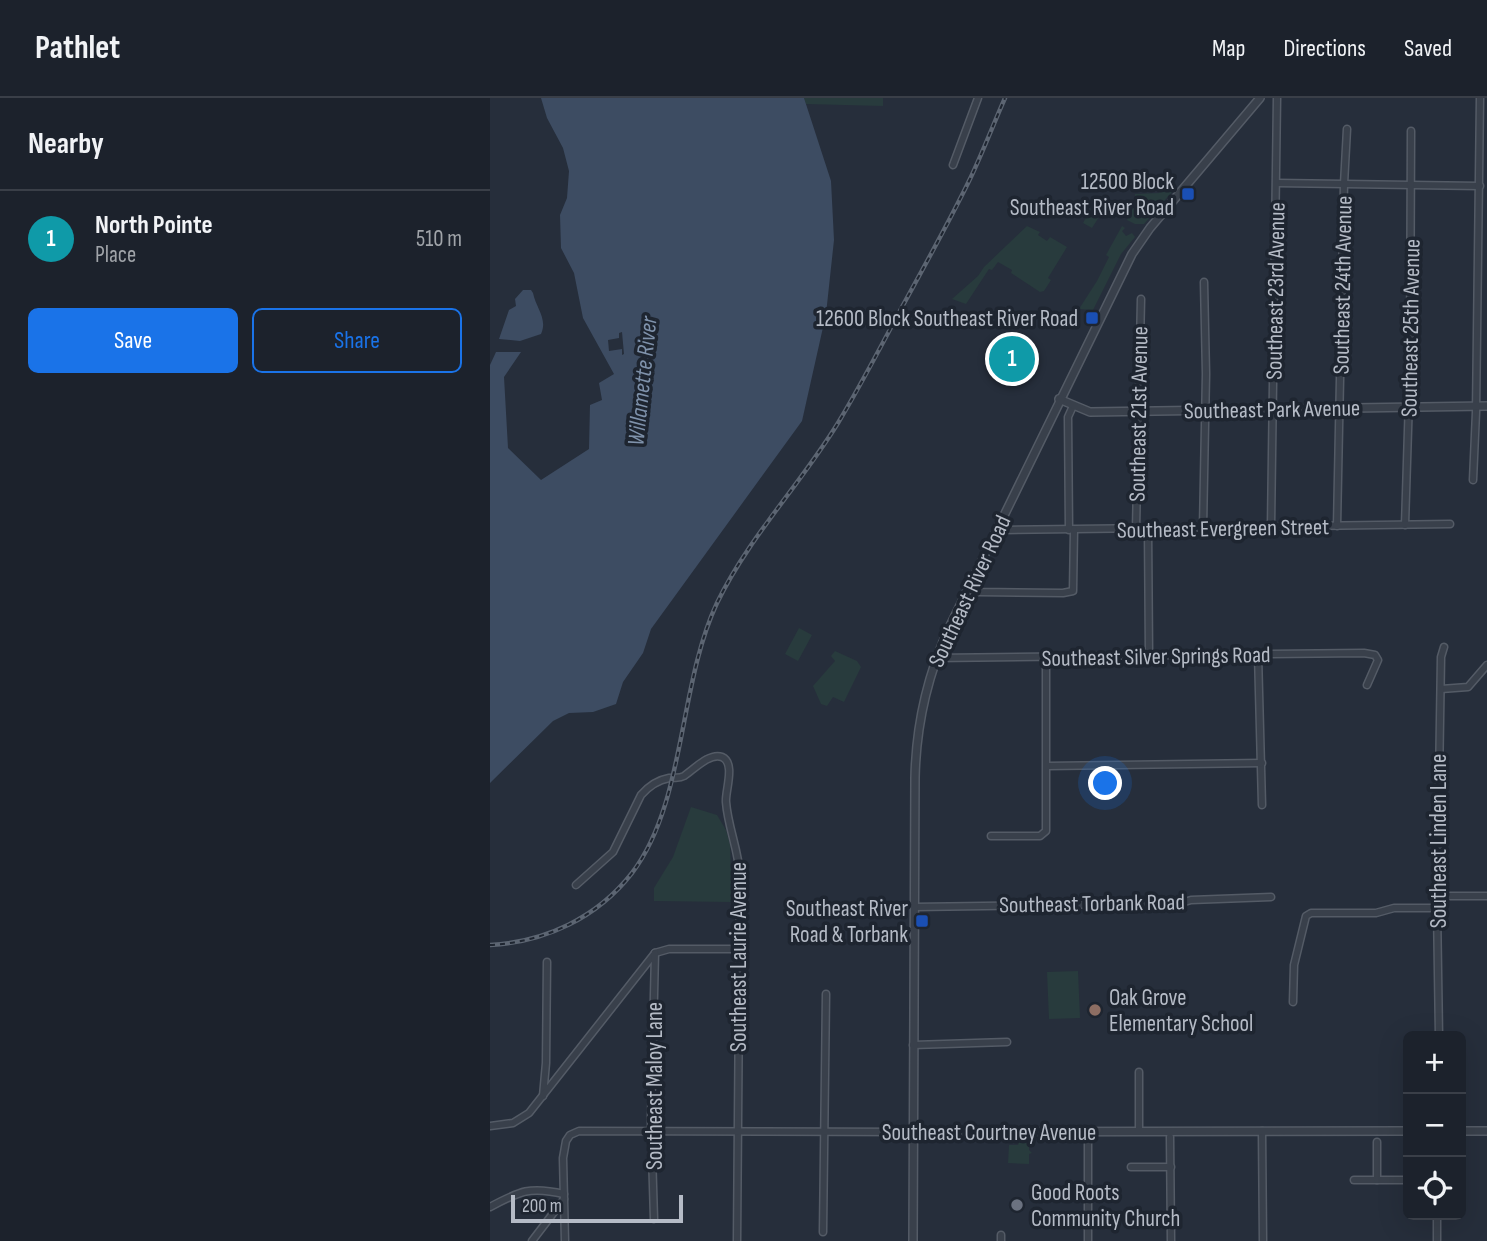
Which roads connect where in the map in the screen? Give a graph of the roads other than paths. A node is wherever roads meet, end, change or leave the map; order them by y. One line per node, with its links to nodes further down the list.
1 (978, 98): 7 (street)
2 (1260, 98): 14 (street, Southeast River Road)
3 (1277, 98): 8 (street, Southeast 23rd Avenue)
4 (1480, 98): 11 (street)
5 (1347, 129): 9 (street, Southeast 24th Avenue)
6 (1411, 131): 10 (street, Southeast 25th Avenue)
7 (953, 165)
8 (1277, 183): 9 (street); 20 (street, Southeast 23rd Avenue)
9 (1344, 184): 10 (street); 18 (street, Southeast 24th Avenue)
10 (1412, 185): 11 (street); 19 (street, Southeast 25th Avenue)
11 (1480, 187): 17 (street)
12 (1204, 282): 21 (street)
13 (1141, 299): 22 (street, Southeast 21st Avenue)
14 (1059, 399): 16 (street, Southeast Park Avenue); 27 (street, Southeast River Road)
15 (1487, 405): 17 (street, Southeast Park Avenue)
16 (1073, 406): 22 (street, Southeast Park Avenue); 32 (street)
17 (1476, 406): 19 (street, Southeast Park Avenue); 23 (street)
18 (1339, 408): 19 (street, Southeast Park Avenue); 20 (street, Southeast Park Avenue); 26 (street, Southeast 24th Avenue)
19 (1409, 408): 25 (street, Southeast 25th Avenue)
20 (1273, 409): 21 (street, Southeast Park Avenue); 28 (street, Southeast 23rd Avenue)
21 (1205, 410): 22 (street, Southeast Park Avenue); 29 (street)
22 (1138, 411): 30 (street, Southeast 21st Avenue)
23 (1473, 480)
24 (1450, 524): 25 (street, Southeast Evergreen Street)
25 (1405, 525): 26 (street, Southeast Evergreen Street)
26 (1337, 526): 28 (street, Southeast Evergreen Street)
27 (998, 527): 32 (street, Southeast Evergreen Street); 33 (street, Southeast River Road)
28 (1271, 527): 29 (street, Southeast Evergreen Street)
29 (1203, 528): 31 (street, Southeast Evergreen Street)
30 (1136, 529): 31 (street, Southeast Evergreen Street); 32 (street, Southeast Evergreen Street)
31 (1148, 529): 36 (street, Southeast 21st Avenue)
32 (1072, 530): 33 (street)
33 (969, 587): 38 (street, Southeast River Road)
34 (1444, 647): 41 (street, Southeast Linden Lane)
35 (1258, 653): 36 (street, Southeast Silver Springs Road); 40 (street, Southeast Silver Springs Road); 42 (street)
36 (1149, 655): 37 (street, Southeast Silver Springs Road)
37 (1046, 658): 38 (street, Southeast Silver Springs Road); 43 (street)
38 (936, 659): 50 (street, Southeast River Road)
39 (1487, 664): 41 (street)
40 (1367, 685)
41 (1441, 689): 47 (street, Southeast Linden Lane)
42 (1262, 763): 43 (street); 44 (street)
43 (1046, 766): 45 (street)
44 (1262, 805)
45 (991, 836)
46 (576, 886): 52 (street, Southeast Laurie Avenue)
47 (1437, 896): 48 (street); 51 (street, Southeast Linden Lane)
48 (1487, 896)
49 (1271, 897): 50 (street, Southeast Torbank Road)
50 (914, 907): 59 (street, Southeast River Road)
51 (1437, 908): 56 (street); 57 (street, Southeast Linden Lane)
52 (739, 949): 53 (street); 70 (street, Southeast Laurie Avenue)
53 (655, 953): 61 (street); 63 (street, Southeast Maloy Lane)
54 (547, 962): 61 (street)
55 (826, 994): 71 (street)
56 (1293, 1002)
57 (1439, 1031)
58 (1007, 1042): 59 (street)
59 (914, 1045): 72 (street, Southeast River Road)
60 (1139, 1072): 65 (street)
61 (543, 1097): 62 (street)
62 (490, 1126)
63 (652, 1131): 70 (street, Southeast Courtney Avenue); 80 (street, Southeast Courtney Avenue); 82 (street, Southeast Maloy Lane)
64 (1088, 1131): 65 (street, Southeast Courtney Avenue); 72 (street, Southeast Courtney Avenue); 89 (street)
65 (1139, 1131): 73 (street, Southeast Courtney Avenue)
66 (1262, 1131): 67 (street, Southeast Courtney Avenue); 73 (street, Southeast Courtney Avenue); 91 (street)
67 (1403, 1131)
68 (1466, 1131): 69 (street)
69 (1487, 1131)
70 (738, 1132): 71 (street, Southeast Courtney Avenue); 87 (street, Southeast Laurie Avenue)
71 (824, 1132): 72 (street, Southeast Courtney Avenue); 84 (street)
72 (914, 1132): 88 (street, Southeast River Road)
73 (1171, 1134): 76 (street)
74 (1377, 1142): 78 (street)
75 (1131, 1167): 76 (street)
76 (1171, 1167): 90 (street)
77 (1354, 1180): 78 (street)
78 (1377, 1180): 79 (street)
79 (1403, 1180)
80 (564, 1196): 81 (street); 85 (street); 86 (street)
81 (490, 1207)
82 (654, 1219)
83 (1437, 1220): 92 (street)
84 (824, 1232)
85 (532, 1241)
86 (565, 1241)
87 (737, 1241)
88 (913, 1241)
89 (1088, 1241)
90 (1171, 1241)
91 (1263, 1241)
92 (1437, 1241)

